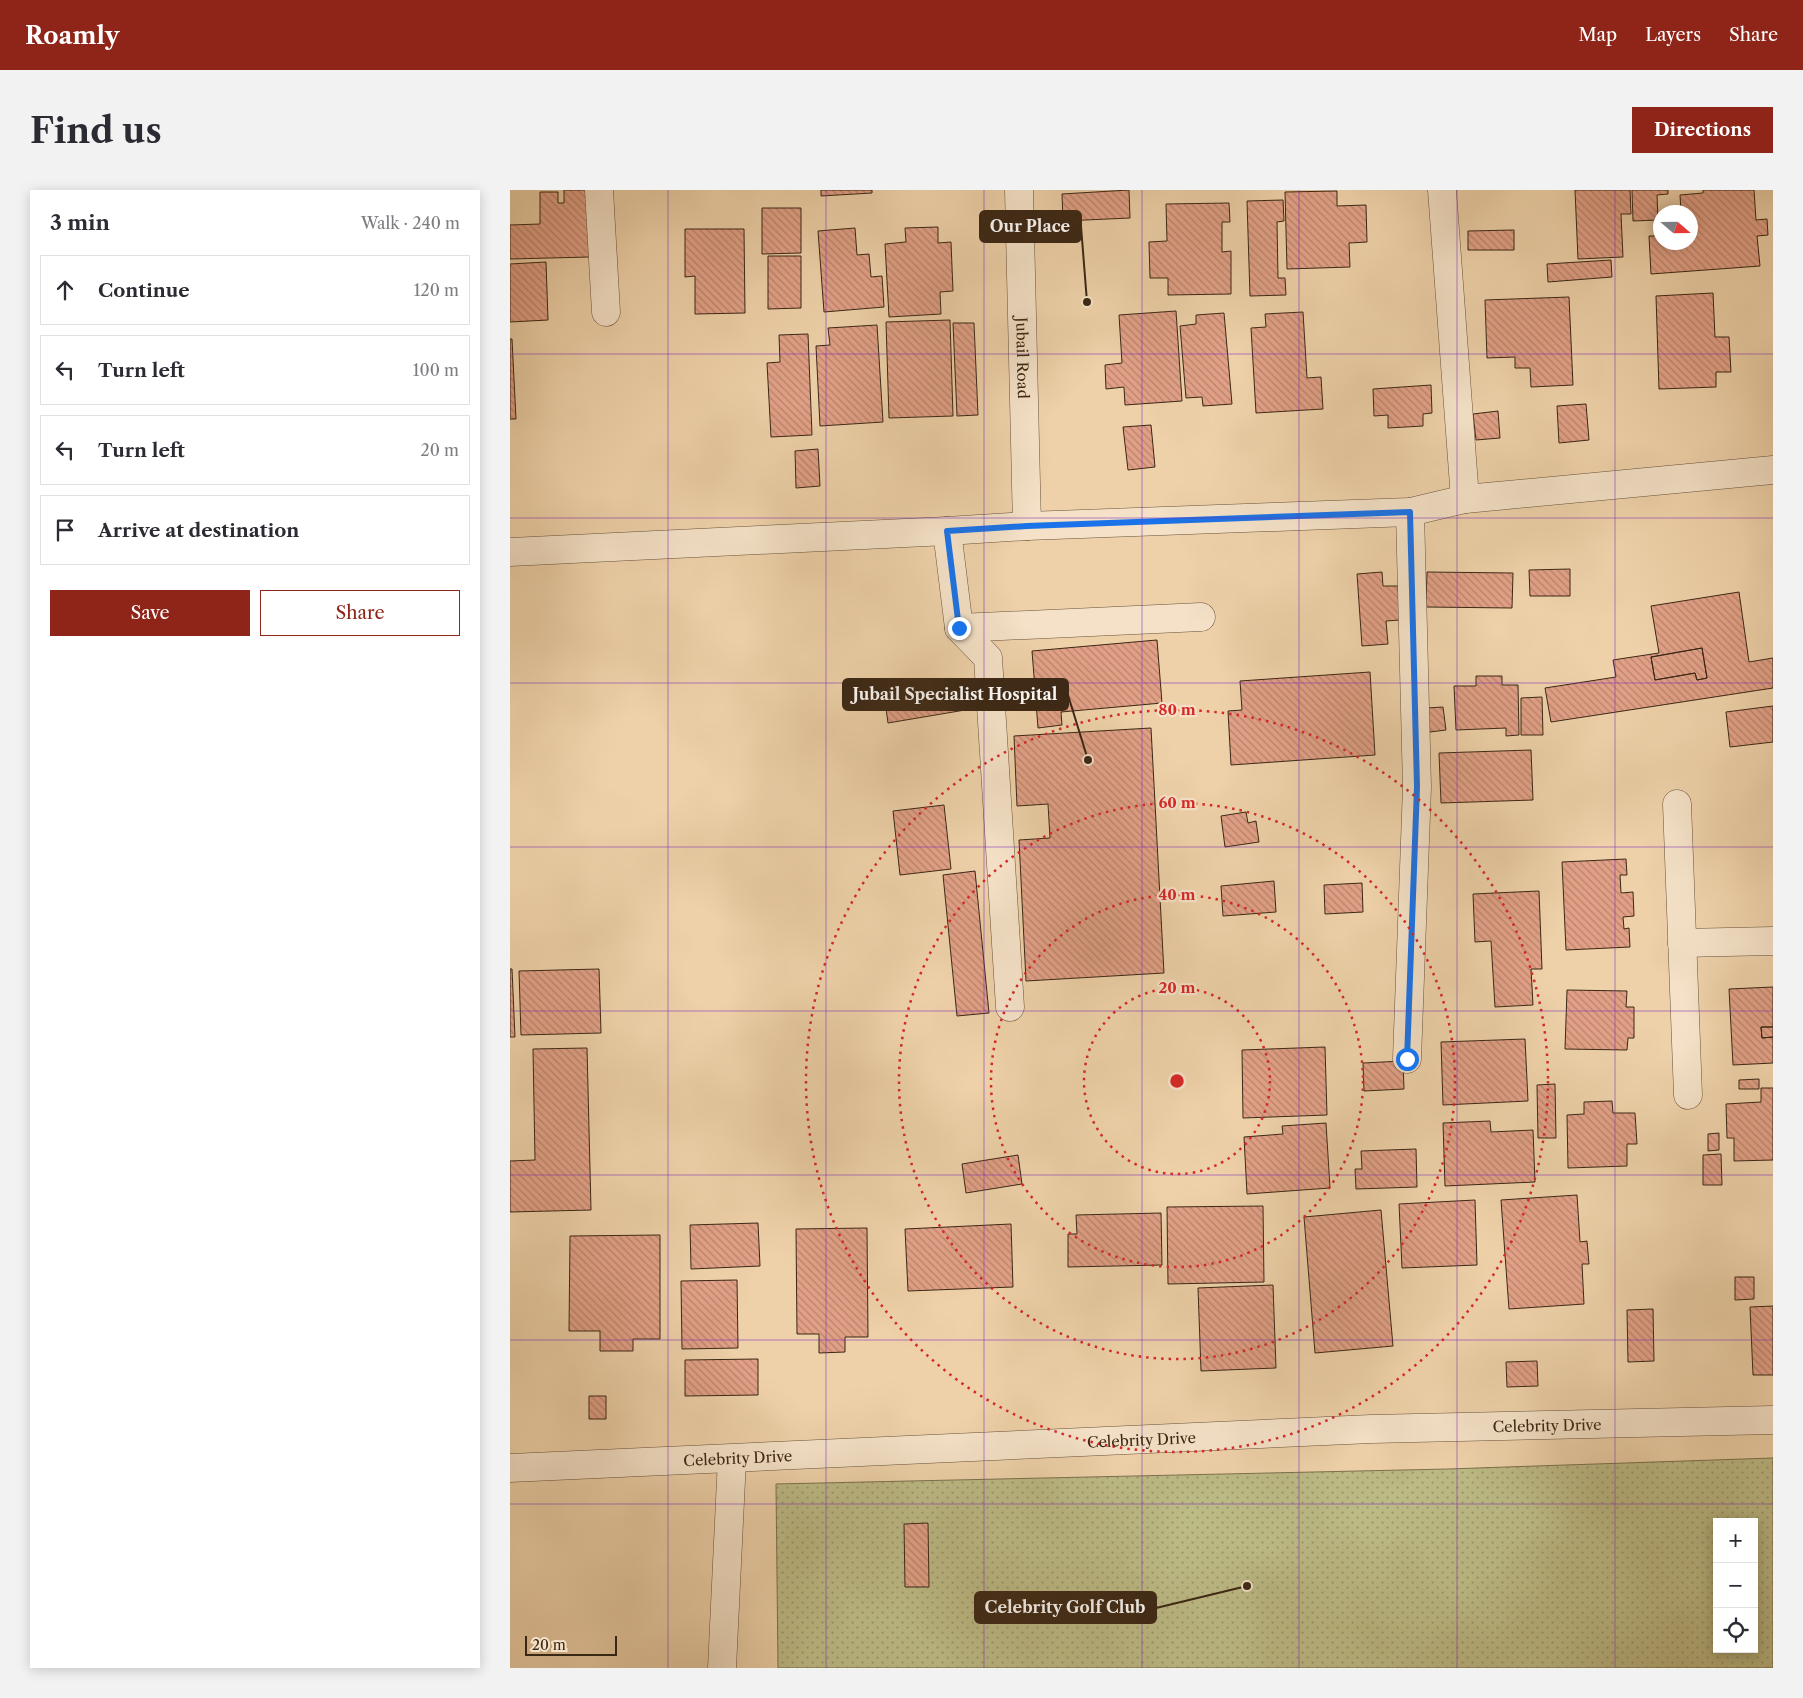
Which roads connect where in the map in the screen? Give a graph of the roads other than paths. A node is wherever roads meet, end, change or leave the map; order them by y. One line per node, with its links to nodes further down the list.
1 (599, 190): 4 (street)
2 (1019, 190): 8 (street, Jubail Road)
3 (1442, 190): 6 (street)
4 (606, 312)
5 (1773, 470): 6 (street)
6 (1465, 499): 7 (street)
7 (1410, 512): 8 (street); 17 (street)
8 (1027, 526): 9 (street)
9 (947, 531): 10 (street); 12 (street)
10 (510, 552)
11 (1201, 617): 12 (street)
12 (959, 628): 16 (street)
13 (1677, 804): 15 (street)
14 (1773, 941): 15 (street)
15 (1682, 943): 18 (street)
16 (1010, 1007)
17 (1407, 1059)
18 (1688, 1095)
19 (1773, 1420): 20 (street, Celebrity Drive)
20 (732, 1459): 21 (street, Celebrity Drive); 22 (street)
21 (510, 1468)
22 (722, 1668)

